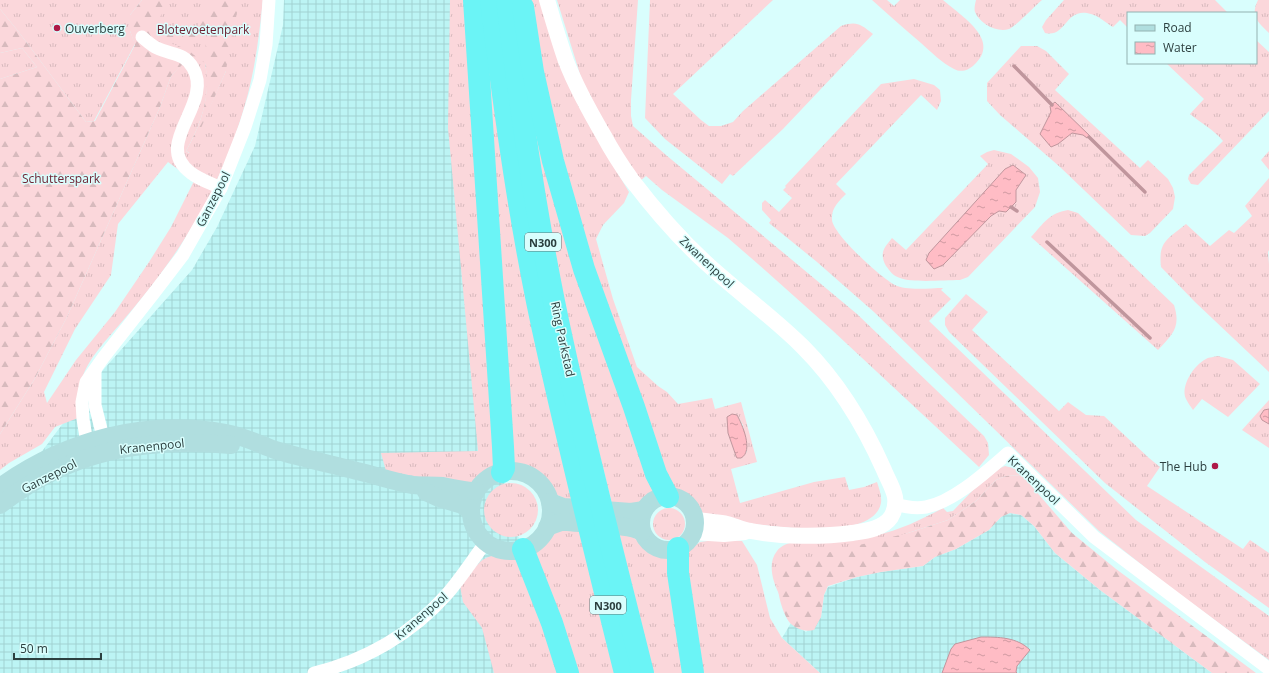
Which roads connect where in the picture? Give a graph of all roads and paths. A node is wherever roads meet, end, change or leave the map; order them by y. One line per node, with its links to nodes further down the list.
1 (269, 0): 8 (street, Ganzepool)
2 (474, 0): 10 (highway)
3 (491, 0): 11 (highway, Ring Parkstad / N300)
4 (507, 0): 11 (highway, Ring Parkstad / N300)
5 (521, 0): 15 (highway, N300)
6 (547, 0): 17 (street, Zwanenpool)
7 (142, 37): 8 (street)
8 (221, 188): 9 (street, Ganzepool)
9 (97, 444): 12 (main road, Kranenpool); 13 (main road, Ganzepool); 18 (main road, Ganzepool)
10 (502, 472): 14 (main road); 16 (main road)
11 (587, 481): 24 (highway, Ring Parkstad / N300)
12 (413, 485): 14 (main road, Kranenpool); 19 (main road, Kranenpool)
13 (0, 487)
14 (476, 491): 19 (main road)
15 (668, 496): 20 (main road); 21 (main road)
16 (550, 502): 20 (main road); 22 (main road)
17 (895, 504): 21 (street); 28 (street, Kranenpool)
18 (0, 505)
19 (471, 510): 25 (main road)
20 (644, 510): 23 (main road)
21 (694, 525): 26 (main road)
22 (547, 527): 23 (main road); 27 (main road)
23 (642, 532): 26 (main road)
24 (601, 538): 31 (highway, Ring Parkstad / N300); 32 (highway, Ring Parkstad / N300)
25 (486, 542): 27 (main road); 29 (street, Kranenpool)
26 (678, 548): 33 (highway)
27 (523, 549): 30 (highway)
28 (1269, 669)
29 (314, 673)
30 (568, 673)
31 (625, 673)
32 (643, 673)
33 (693, 673)

